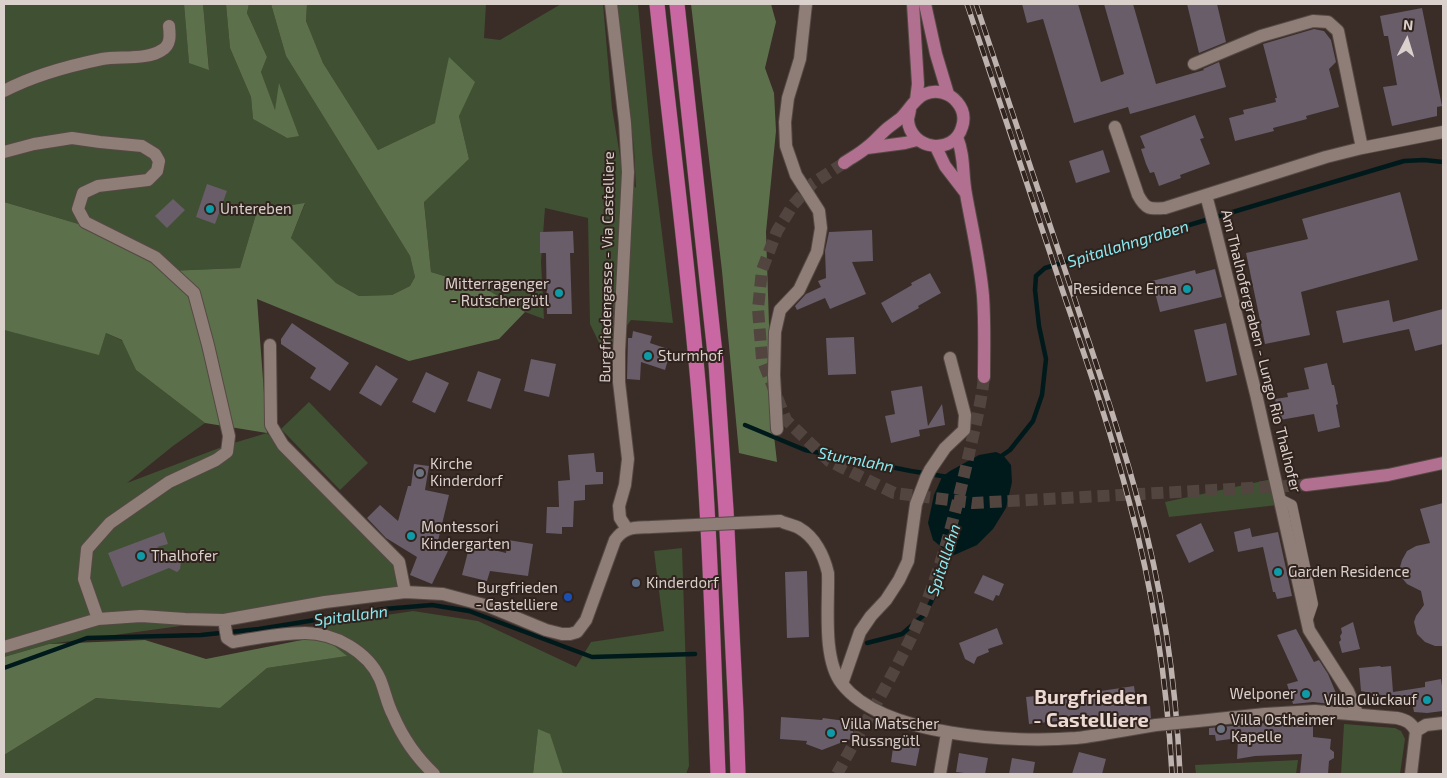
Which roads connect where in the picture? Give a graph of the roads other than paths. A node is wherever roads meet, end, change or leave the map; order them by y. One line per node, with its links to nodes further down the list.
1 (611, 4): 30 (street, Burgfriedengasse - Via Castelliere)
2 (657, 4): 42 (highway)
3 (677, 4): 43 (highway)
4 (806, 4): 26 (street)
5 (913, 4): 11 (main road)
6 (925, 4): 10 (main road)
7 (170, 26): 9 (street)
8 (1194, 64): 18 (street)
9 (4, 91)
10 (948, 94): 11 (main road); 14 (main road)
11 (913, 105): 15 (main road); 17 (main road)
12 (1115, 127): 22 (street, Am Thalhofergraben - Lungo Rio Thalhofer)
13 (1443, 132): 18 (street, Am Thalhofergraben - Lungo Rio Thalhofer)
14 (957, 137): 16 (main road); 21 (main road)
15 (917, 140): 16 (main road); 17 (main road)
16 (936, 147): 21 (main road)
17 (867, 148): 20 (main road)
18 (1362, 148): 22 (street, Am Thalhofergraben - Lungo Rio Thalhofer)
19 (4, 152): 32 (street)
20 (844, 163)
21 (965, 192): 25 (main road)
22 (1206, 196): 29 (street, Am Thalhofergraben - Lungo Rio Thalhofer)
23 (270, 345): 31 (street)
24 (950, 358): 36 (street)
25 (984, 376)
26 (777, 429)
27 (1443, 463): 28 (main road)
28 (1306, 485)
29 (1280, 499): 34 (street, Am Thalhofergraben - Lungo Rio Thalhofer); 34 (street)
30 (627, 529): 31 (street); 36 (street, bridge)
31 (405, 592): 33 (street)
32 (98, 619): 33 (street); 35 (street)
33 (224, 623): 41 (street)
34 (1307, 623): 37 (street)
35 (4, 647)
36 (842, 684): 40 (street)
37 (1357, 713): 39 (street); 40 (street, bridge)
38 (1443, 723): 39 (street)
39 (1416, 731): 45 (street)
40 (947, 733): 44 (street)
41 (434, 774)
42 (718, 774)
43 (738, 774)
44 (940, 774)
45 (1411, 774)

